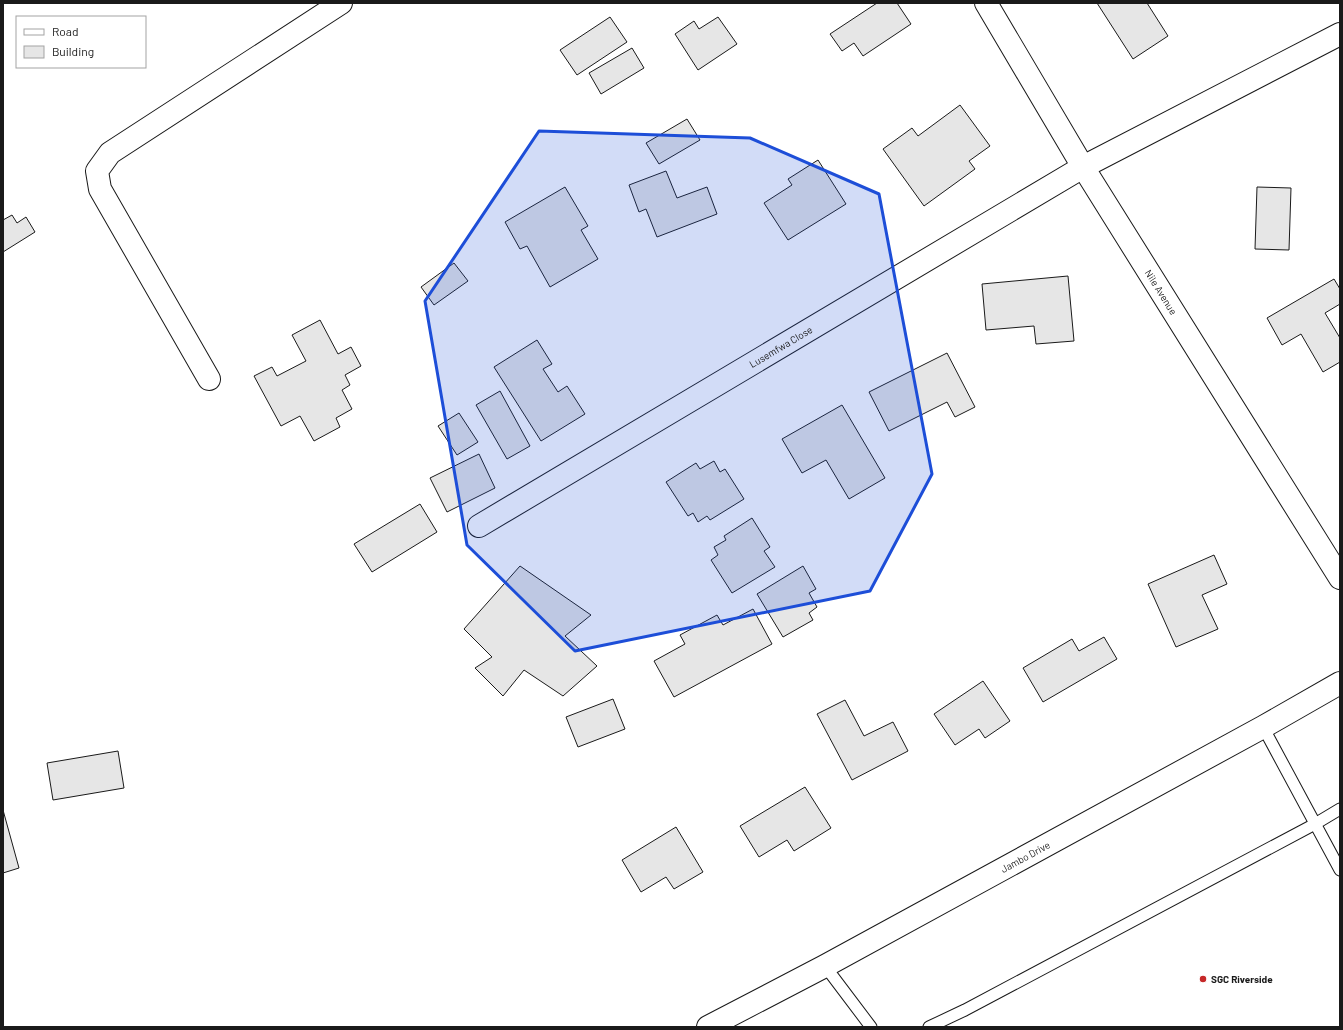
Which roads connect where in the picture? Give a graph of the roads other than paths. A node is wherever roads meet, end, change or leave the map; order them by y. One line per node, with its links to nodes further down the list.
1 (341, 3): 5 (street)
2 (986, 3): 4 (street, Nile Avenue)
3 (1340, 34): 4 (street, Lusemfwa Close)
4 (1083, 168): 6 (street, Lusemfwa Close); 7 (street, Nile Avenue)
5 (209, 379)
6 (479, 526)
7 (1340, 578)
8 (1340, 683): 9 (street, Jambo Drive)
9 (1262, 727): 11 (lane); 13 (street, Jambo Drive)
10 (1340, 809): 11 (lane)
11 (1315, 824): 12 (lane); 16 (lane)
12 (1340, 870)
13 (825, 966): 14 (street, Jambo Drive); 15 (lane)
14 (708, 1027)
15 (871, 1027)
16 (929, 1027)

